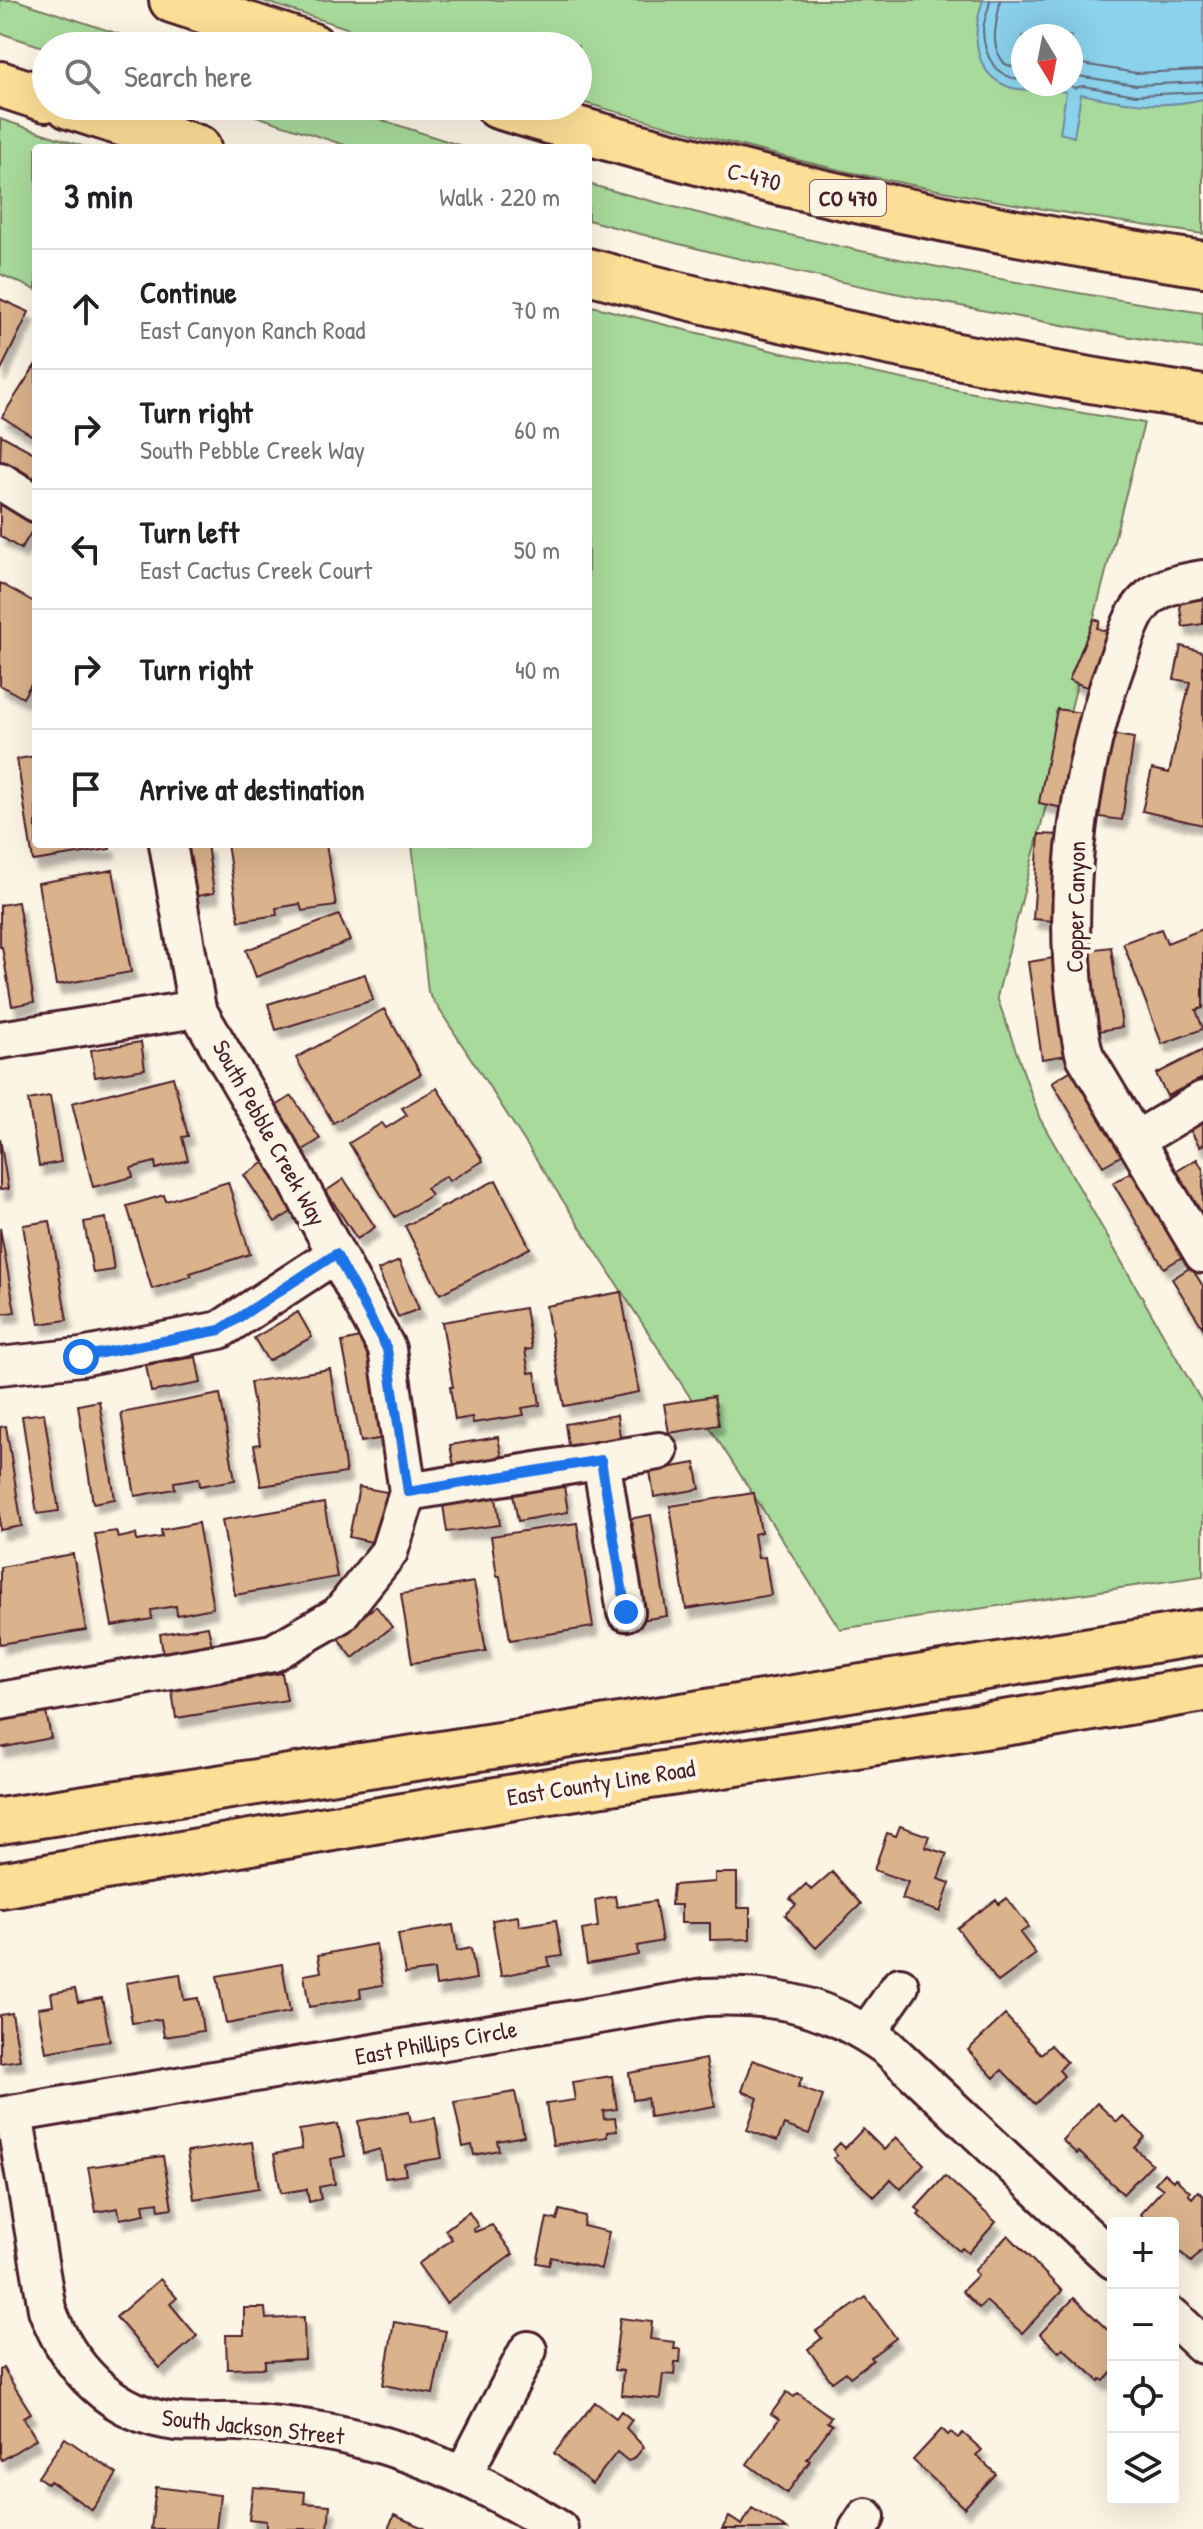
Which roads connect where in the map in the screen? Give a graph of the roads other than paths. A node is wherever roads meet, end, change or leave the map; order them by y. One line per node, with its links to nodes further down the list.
1 (172, 0): 2 (main road)
2 (269, 32)
3 (0, 84): 4 (main road)
4 (32, 94)
5 (112, 120): 7 (main road)
6 (546, 120): 8 (main road, C-470 / CO 470)
7 (186, 144)
8 (1203, 264)
9 (592, 272): 10 (main road)
10 (1203, 398)
11 (0, 481): 12 (street)
12 (32, 501)
13 (1203, 579): 18 (street, Copper Canyon)
14 (169, 848): 15 (street, South Pebble Creek Way)
15 (197, 1009): 16 (street); 19 (street, South Pebble Creek Way)
16 (0, 1040)
17 (1203, 1100): 18 (street)
18 (1136, 1140): 20 (street, Copper Canyon)
19 (336, 1254): 21 (street); 24 (street, South Pebble Creek Way)
20 (1203, 1254)
21 (0, 1366)
22 (659, 1451): 23 (street)
23 (601, 1460): 24 (street); 25 (street)
24 (408, 1492): 28 (street, South Pebble Creek Way)
25 (626, 1612)
26 (1203, 1632): 29 (main road)
27 (1203, 1689): 30 (main road, East County Line Road)
28 (0, 1701)
29 (0, 1821)
30 (0, 1885)
31 (900, 1986): 32 (street)
32 (867, 2033): 33 (street, East Phillips Circle); 34 (street, East Phillips Circle)
33 (7, 2115): 38 (street, South Jackson Street)
34 (1107, 2254)
35 (1179, 2323): 36 (street)
36 (1203, 2345)
37 (528, 2350): 38 (street)
38 (463, 2475): 39 (street, South Jackson Street)
39 (559, 2529)

